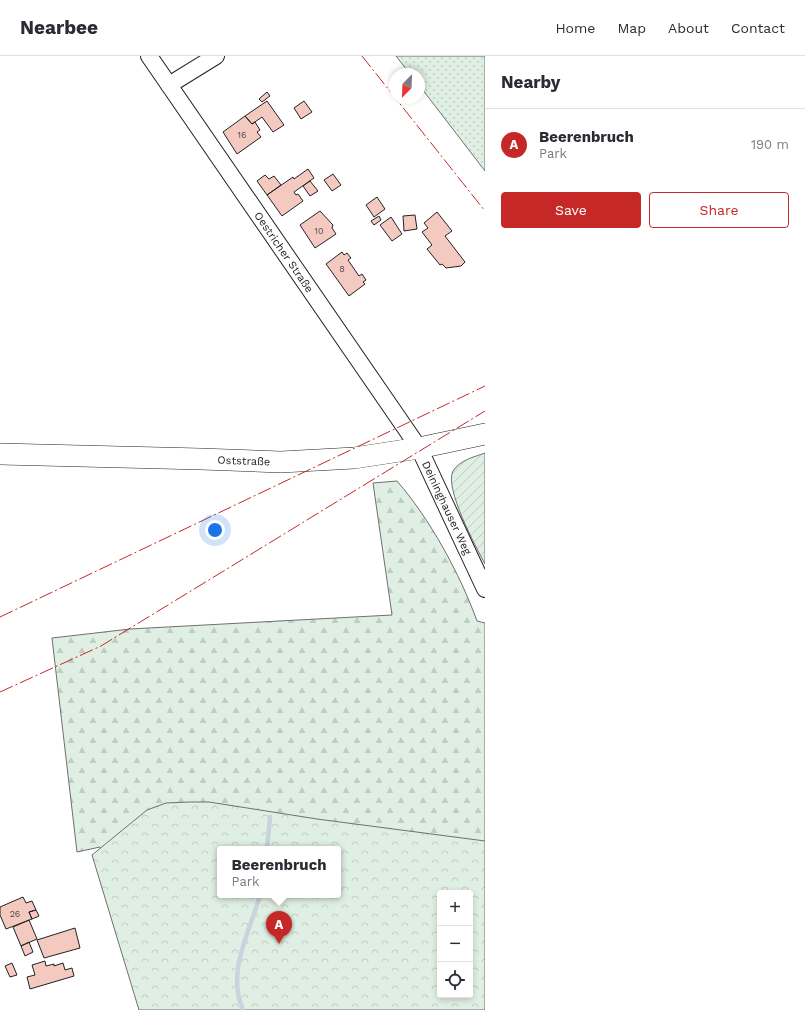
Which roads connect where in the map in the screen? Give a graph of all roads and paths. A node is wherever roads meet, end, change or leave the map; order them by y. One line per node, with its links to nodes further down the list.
1 (149, 56): 3 (street, Oestricher Straße)
2 (216, 56): 3 (street)
3 (169, 85): 5 (street, Oestricher Straße)
4 (485, 434): 5 (main road, Oststraße)
5 (420, 448): 6 (main road, Oststraße); 7 (street, Deininghauser Weg)
6 (0, 454)
7 (485, 589)

